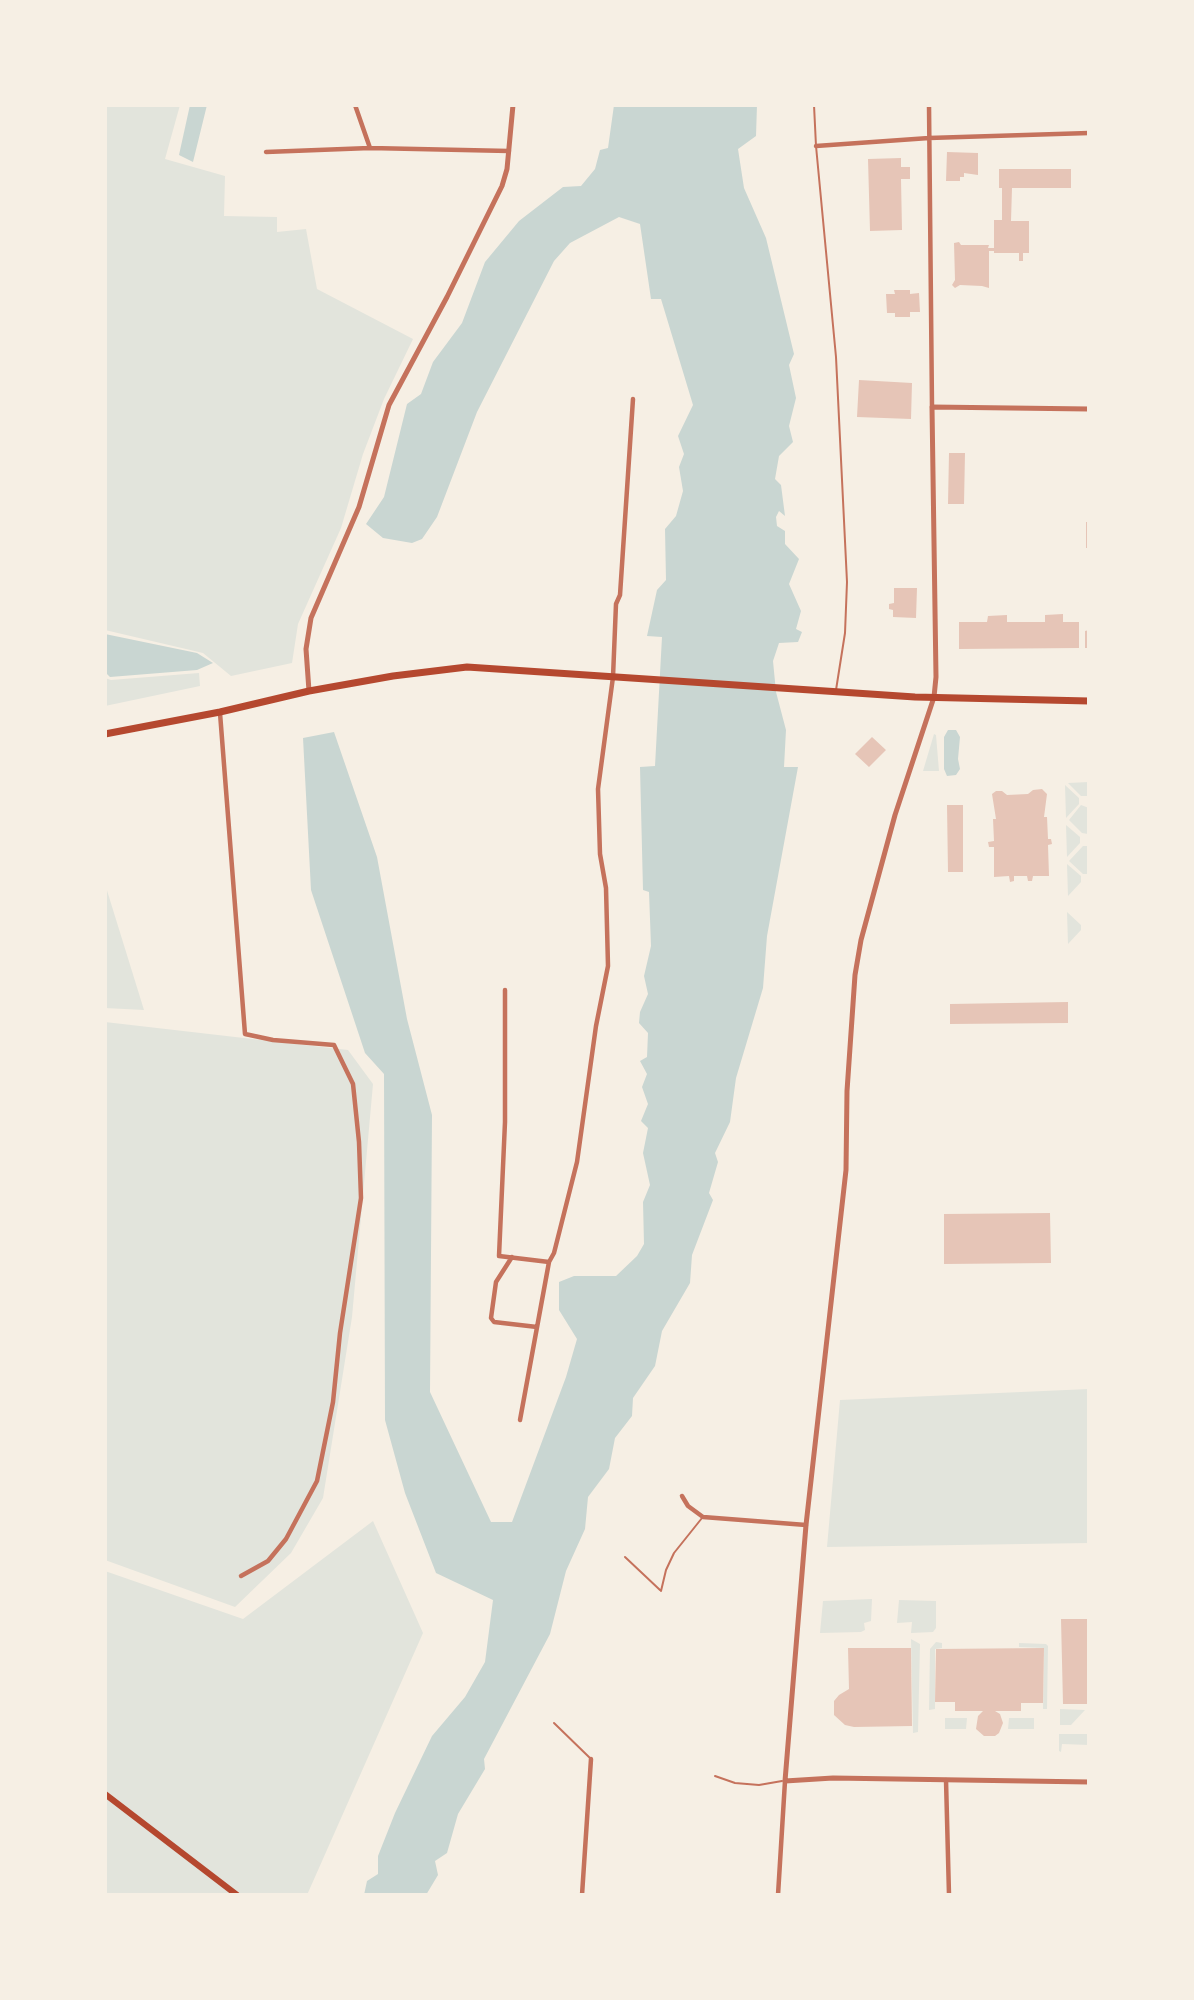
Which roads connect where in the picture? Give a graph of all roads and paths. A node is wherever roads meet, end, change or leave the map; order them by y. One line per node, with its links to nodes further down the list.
1 (355, 105): 8 (street)
2 (513, 105): 9 (street)
3 (814, 105): 7 (lane)
4 (929, 105): 6 (street)
5 (1089, 133): 6 (street)
6 (929, 138): 7 (street); 12 (street)
7 (816, 146): 15 (lane)
8 (370, 148): 9 (street); 10 (street)
9 (509, 151): 16 (street)
10 (266, 152)
11 (633, 399): 14 (street)
12 (932, 407): 13 (street); 17 (street)
13 (1089, 408)
14 (613, 677): 15 (main road); 16 (main road); 23 (street)
15 (836, 690): 17 (main road)
16 (309, 691): 19 (main road)
17 (934, 697): 18 (main road); 28 (street)
18 (1089, 701)
19 (220, 712): 20 (main road); 30 (street)
20 (105, 734)
21 (505, 990): 22 (street)
22 (512, 1257): 23 (street); 24 (street)
23 (549, 1262): 24 (street)
24 (537, 1326): 25 (street)
25 (520, 1420)
26 (682, 1496): 27 (street)
27 (703, 1517): 28 (street); 29 (lane)
28 (806, 1525): 35 (street)
29 (625, 1557)
30 (241, 1576)
31 (554, 1723): 32 (lane)
32 (591, 1759): 39 (street)
33 (715, 1776): 35 (lane)
34 (946, 1780): 35 (street); 36 (street); 41 (street)
35 (785, 1781): 40 (street)
36 (1089, 1782)
37 (105, 1794): 38 (main road)
38 (235, 1894)
39 (582, 1895)
40 (778, 1895)
41 (949, 1895)

